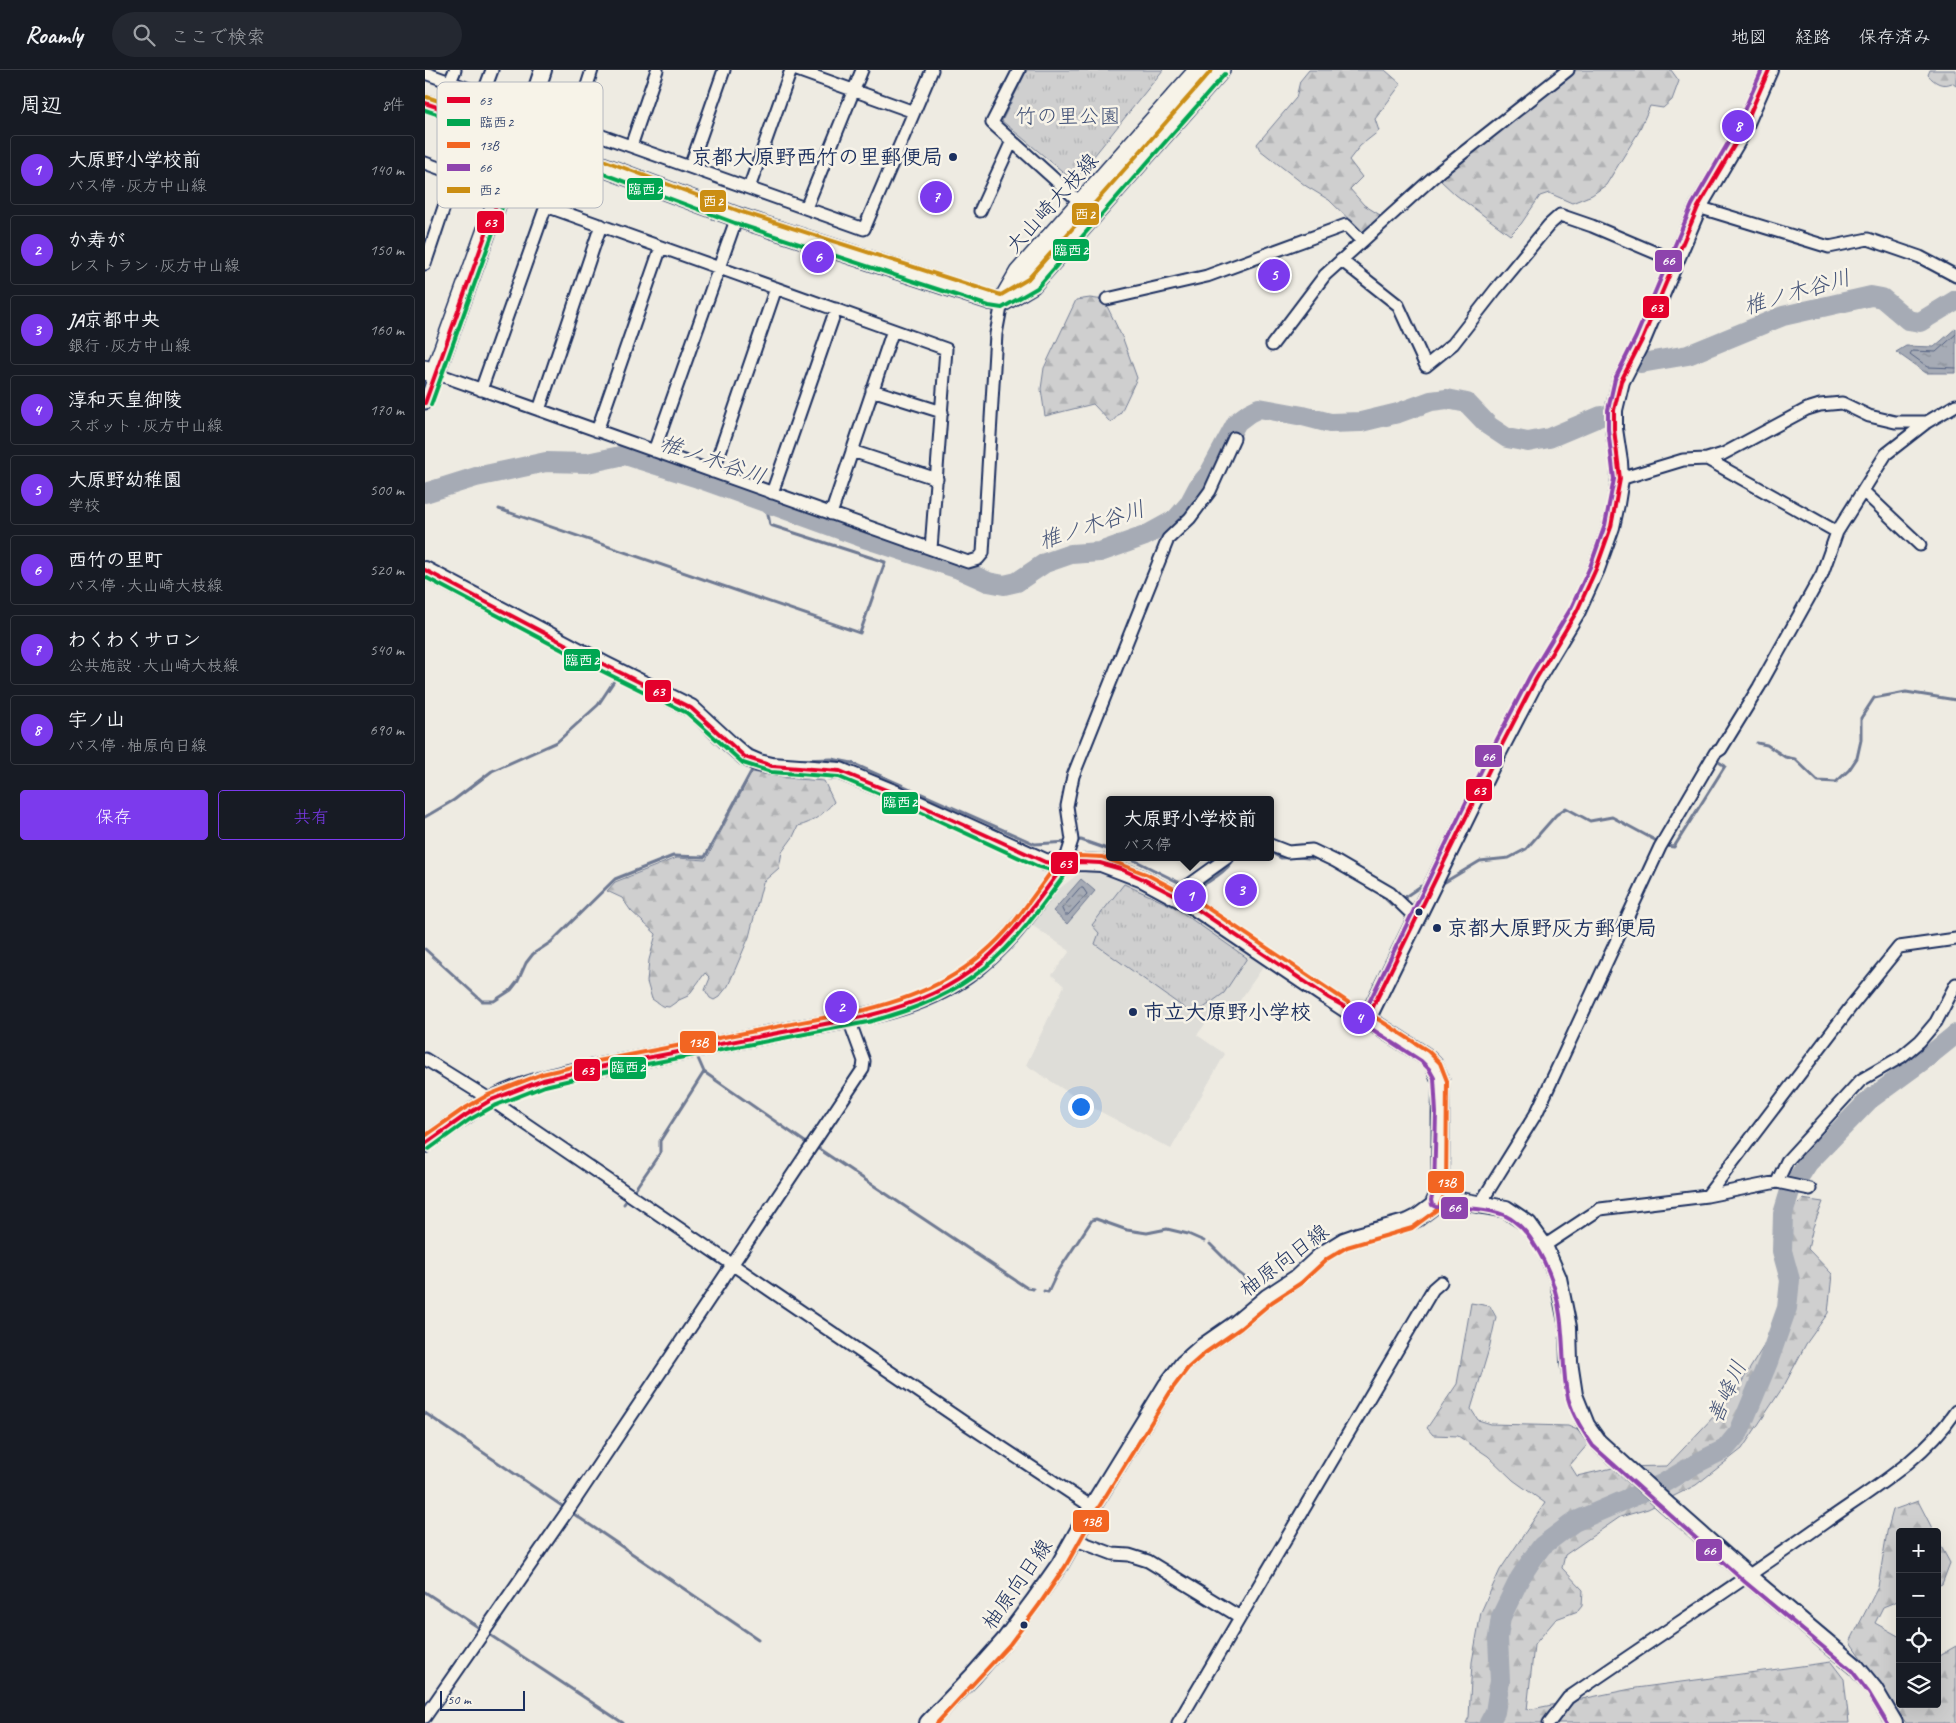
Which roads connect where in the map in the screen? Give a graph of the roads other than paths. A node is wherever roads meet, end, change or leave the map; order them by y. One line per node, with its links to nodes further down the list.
1 (455, 70): 17 (street)
2 (492, 70): 18 (street)
3 (543, 70): 19 (main road)
4 (593, 70): 20 (street)
5 (657, 70): 27 (street)
6 (724, 70): 31 (street)
7 (791, 70): 32 (street)
8 (797, 70): 21 (street)
9 (862, 70): 21 (street)
10 (932, 70): 24 (street)
11 (1019, 70): 26 (street)
12 (1199, 70): 33 (main road, 大山崎大枝線)
13 (1220, 70): 52 (main road, 大山崎大枝線)
14 (1568, 70): 43 (street)
15 (1769, 70): 34 (main road)
16 (425, 73): 17 (street)
17 (450, 82)
18 (488, 82)
19 (539, 82)
20 (589, 82)
21 (854, 90): 24 (street); 39 (street)
22 (425, 103): 23 (main road)
23 (437, 107)
24 (914, 112): 39 (street)
25 (603, 136): 27 (street)
26 (1012, 141): 33 (street); 40 (street)
27 (631, 146): 31 (street)
28 (425, 163): 30 (street)
29 (603, 166): 41 (main road)
30 (437, 167)
31 (690, 167): 32 (street)
32 (749, 188): 39 (street)
33 (1081, 204): 52 (main road, 大山崎大枝線)
34 (1698, 207): 46 (main road); 49 (street)
35 (444, 208): 47 (street)
36 (493, 208): 56 (main road)
37 (545, 208): 57 (street)
38 (552, 208): 42 (street)
39 (806, 208)
40 (980, 210)
41 (737, 216): 48 (street); 52 (main road)
42 (601, 225): 44 (street); 61 (street)
43 (1362, 242): 45 (street); 51 (street)
44 (661, 247): 48 (street); 64 (street)
45 (1341, 260): 46 (street); 55 (street)
46 (1675, 261): 71 (main road)
47 (425, 264)
48 (719, 268): 50 (street); 66 (street)
49 (1956, 276)
50 (776, 288): 53 (street); 69 (street)
51 (1107, 299)
52 (1002, 302): 77 (street)
53 (836, 309): 54 (street); 73 (street)
54 (893, 330): 58 (street); 62 (street)
55 (1272, 345)
56 (430, 372): 57 (street); 59 (street)
57 (481, 390): 61 (street)
58 (872, 390): 62 (street); 67 (street)
59 (425, 403)
60 (1956, 405): 63 (street)
61 (539, 410): 64 (street)
62 (942, 412): 70 (street)
63 (1927, 422): 68 (street); 72 (street)
64 (597, 431): 66 (street)
65 (1234, 438): 81 (street)
66 (654, 451): 69 (street)
67 (852, 452): 70 (street); 74 (street)
68 (1707, 459): 71 (street); 75 (street)
69 (713, 472): 73 (street)
70 (937, 479): 77 (street)
71 (1620, 479): 83 (main road)
72 (1863, 491): 75 (street); 76 (street)
73 (772, 493): 74 (street)
74 (831, 514): 77 (street)
75 (1837, 532): 95 (street)
76 (1920, 545)
77 (931, 549)
78 (425, 570): 81 (main road)
79 (1274, 847): 83 (street)
80 (1223, 861): 82 (street)
81 (1064, 865): 82 (main road); 87 (main road)
82 (1174, 896): 86 (main road)
83 (1417, 919): 86 (main road)
84 (1956, 939): 93 (street)
85 (1956, 984): 91 (street)
86 (1367, 1018): 94 (main road)
87 (849, 1020): 89 (main road); 97 (street)
88 (425, 1059): 89 (street)
89 (491, 1100): 90 (main road); 97 (street)
90 (425, 1144)
91 (1780, 1182): 92 (street); 93 (street)
92 (1809, 1189)
93 (1707, 1196): 96 (street)
94 (1437, 1201): 95 (main road); 100 (main road, 柚原向日線)
95 (1480, 1204): 96 (main road)
96 (1544, 1246): 102 (main road)
97 (731, 1264): 100 (street); 104 (street)
98 (1441, 1282): 103 (street)
99 (1956, 1411): 102 (street)
100 (1092, 1507): 101 (main road, 柚原向日線)
101 (1073, 1539): 103 (street); 105 (main road, 柚原向日線)
102 (1749, 1577): 107 (street); 108 (main road)
103 (1240, 1617): 106 (street)
104 (425, 1717)
105 (928, 1723)
106 (1178, 1723)
107 (1549, 1723)
108 (1895, 1723)

